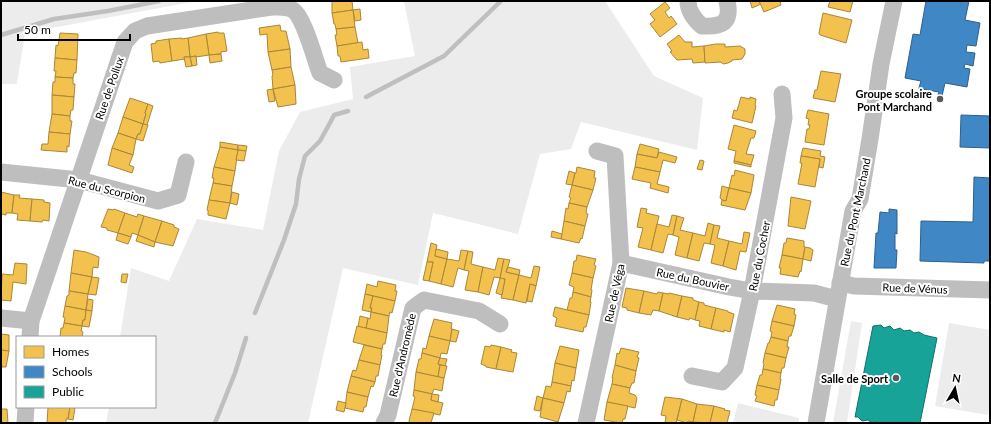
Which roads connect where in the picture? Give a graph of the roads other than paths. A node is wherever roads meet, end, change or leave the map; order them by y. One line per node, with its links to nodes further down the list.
1 (688, 1): 2 (street)
2 (727, 1)
3 (894, 1): 13 (street, Rue du Pont Marchand)
4 (334, 80): 9 (street, Rue de Pollux)
5 (782, 94): 12 (street, Rue du Cocher)
6 (597, 151): 10 (street, Rue de Véga)
7 (186, 162): 9 (street, Rue du Scorpion)
8 (1, 172): 9 (street, Rue du Scorpion)
9 (79, 180): 16 (street, Rue de Pollux)
10 (621, 264): 12 (street, Rue du Bouvier); 21 (street, Rue de Véga)
11 (990, 290): 13 (street, Rue de Vénus)
12 (752, 291): 13 (street, Rue du Bouvier); 17 (street, Rue du Cocher)
13 (839, 291): 22 (street, Rue du Pont Marchand)
14 (1, 318): 16 (street)
15 (500, 324): 20 (street, Rue d'Andromède)
16 (30, 329)
17 (692, 376)
18 (26, 408): 19 (street)
19 (25, 423)
20 (384, 423)
21 (586, 423)
22 (816, 423)

